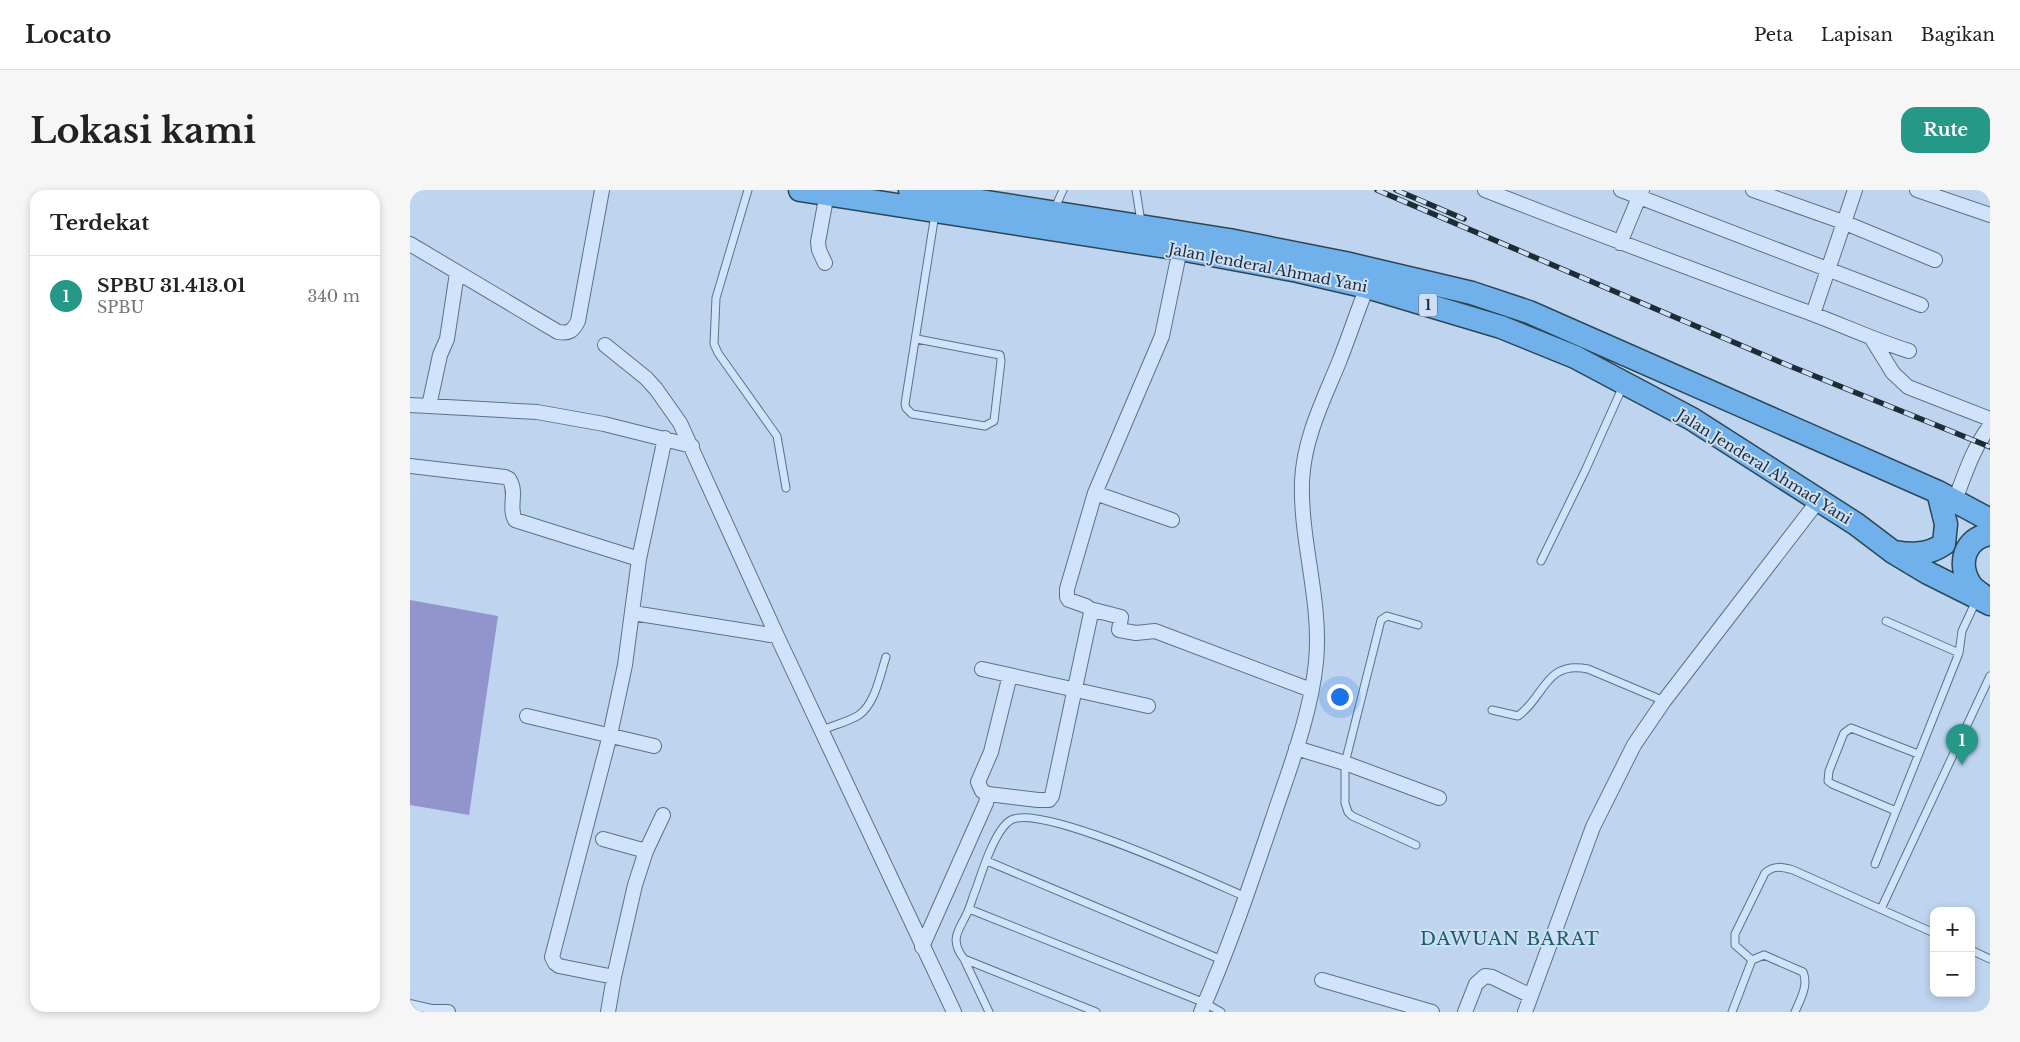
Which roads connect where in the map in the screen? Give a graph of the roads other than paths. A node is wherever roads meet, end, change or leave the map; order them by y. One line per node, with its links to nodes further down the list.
1 (602, 190): 25 (street)
2 (748, 190): 41 (lane)
3 (800, 190): 13 (highway, Jalan Jenderal Ahmad Yani / 1)
4 (910, 190): 14 (highway, Jalan Jenderal Ahmad Yani / 1)
5 (1063, 190): 15 (lane)
6 (1136, 190): 18 (lane)
7 (1485, 190): 19 (street)
8 (1620, 190): 12 (street)
9 (1753, 190): 17 (street)
10 (1855, 190): 17 (street)
11 (1917, 190): 16 (street)
12 (1641, 193): 19 (street); 24 (street)
13 (827, 194): 14 (highway, Jalan Jenderal Ahmad Yani / 1); 23 (street)
14 (938, 203): 15 (highway, Jalan Jenderal Ahmad Yani / 1); 21 (highway, Jalan Jenderal Ahmad Yani / 1); 29 (lane)
15 (1053, 213): 18 (highway, Jalan Jenderal Ahmad Yani / 1)
16 (1990, 215)
17 (1843, 222): 22 (street); 24 (street)
18 (1141, 226): 43 (highway, Jalan Jenderal Ahmad Yani / 1)
19 (1620, 243): 28 (street)
20 (410, 244): 25 (street)
21 (1180, 249): 26 (highway, Jalan Jenderal Ahmad Yani / 1); 42 (street)
22 (1935, 260)
23 (825, 263)
24 (1826, 269): 27 (street); 28 (street)
25 (457, 273): 35 (street)
26 (1367, 287): 33 (highway, Jalan Jenderal Ahmad Yani / 1); 62 (street)
27 (1921, 305)
28 (1813, 314): 30 (street)
29 (917, 339): 29 (lane)
30 (1872, 339): 32 (street); 36 (street)
31 (605, 345): 39 (street)
32 (1909, 351)
33 (1624, 383): 44 (highway, Jalan Jenderal Ahmad Yani / 1); 50 (lane)
34 (410, 405): 35 (street)
35 (429, 406): 38 (street)
36 (1990, 419)
37 (1990, 426): 43 (street)
38 (665, 438): 39 (street); 49 (street)
39 (692, 446): 56 (street)
40 (410, 466): 49 (street)
41 (786, 488)
42 (1095, 493): 45 (street); 52 (street)
43 (1946, 496): 46 (highway, Jalan Jenderal Ahmad Yani / 1); 48 (highway)
44 (1818, 501): 48 (highway, Jalan Jenderal Ahmad Yani / 1); 64 (street)
45 (1172, 520)
46 (1990, 520)
47 (1990, 534): 51 (highway)
48 (1893, 552): 51 (highway, Jalan Jenderal Ahmad Yani / 1)
49 (638, 559): 53 (street)
50 (1541, 561)
51 (1986, 601): 57 (lane)
52 (1090, 609): 62 (street); 63 (street)
53 (633, 613): 56 (street); 69 (street)
54 (1886, 621): 57 (lane)
55 (1418, 625): 73 (lane)
56 (778, 636): 68 (street)
57 (1959, 652): 72 (lane)
58 (886, 657): 68 (lane)
59 (982, 669): 60 (street)
60 (1010, 676): 63 (street); 74 (street)
61 (1990, 676): 84 (lane)
62 (1311, 690): 71 (street)
63 (1076, 691): 65 (street); 74 (street)
64 (1664, 701): 66 (lane); 95 (street)
65 (1148, 706)
66 (1492, 710)
67 (527, 716): 69 (street)
68 (822, 730): 87 (street)
69 (610, 736): 70 (street); 93 (street)
70 (654, 746)
71 (1296, 748): 73 (street); 83 (street)
72 (1918, 754): 76 (lane); 76 (lane)
73 (1345, 763): 75 (street); 79 (lane)
74 (988, 794): 87 (street)
75 (1439, 798)
76 (1896, 810): 82 (lane)
77 (663, 815): 80 (street)
78 (603, 839): 80 (street)
79 (1416, 845)
80 (646, 851): 93 (street)
81 (987, 861): 83 (lane); 85 (lane); 91 (lane)
82 (1875, 864)
83 (1246, 896): 91 (street)
84 (1881, 909): 86 (lane); 92 (lane)
85 (969, 910): 89 (lane); 97 (lane)
86 (1930, 931)
87 (922, 947): 100 (street)
88 (1975, 952): 90 (lane)
89 (964, 958): 101 (lane); 102 (lane)
90 (1990, 959)
91 (1222, 960): 97 (street)
92 (1752, 960): 107 (lane); 108 (lane)
93 (614, 977): 99 (street)
94 (1322, 980): 104 (street)
95 (1530, 996): 105 (street); 106 (street)
96 (410, 1007): 98 (street)
97 (1203, 1007): 103 (lane)
98 (448, 1012)
99 (608, 1012)
100 (954, 1012)
101 (989, 1012)
102 (1096, 1012)
103 (1221, 1012)
104 (1432, 1012)
105 (1465, 1012)
106 (1524, 1012)
107 (1732, 1012)
108 (1795, 1012)

